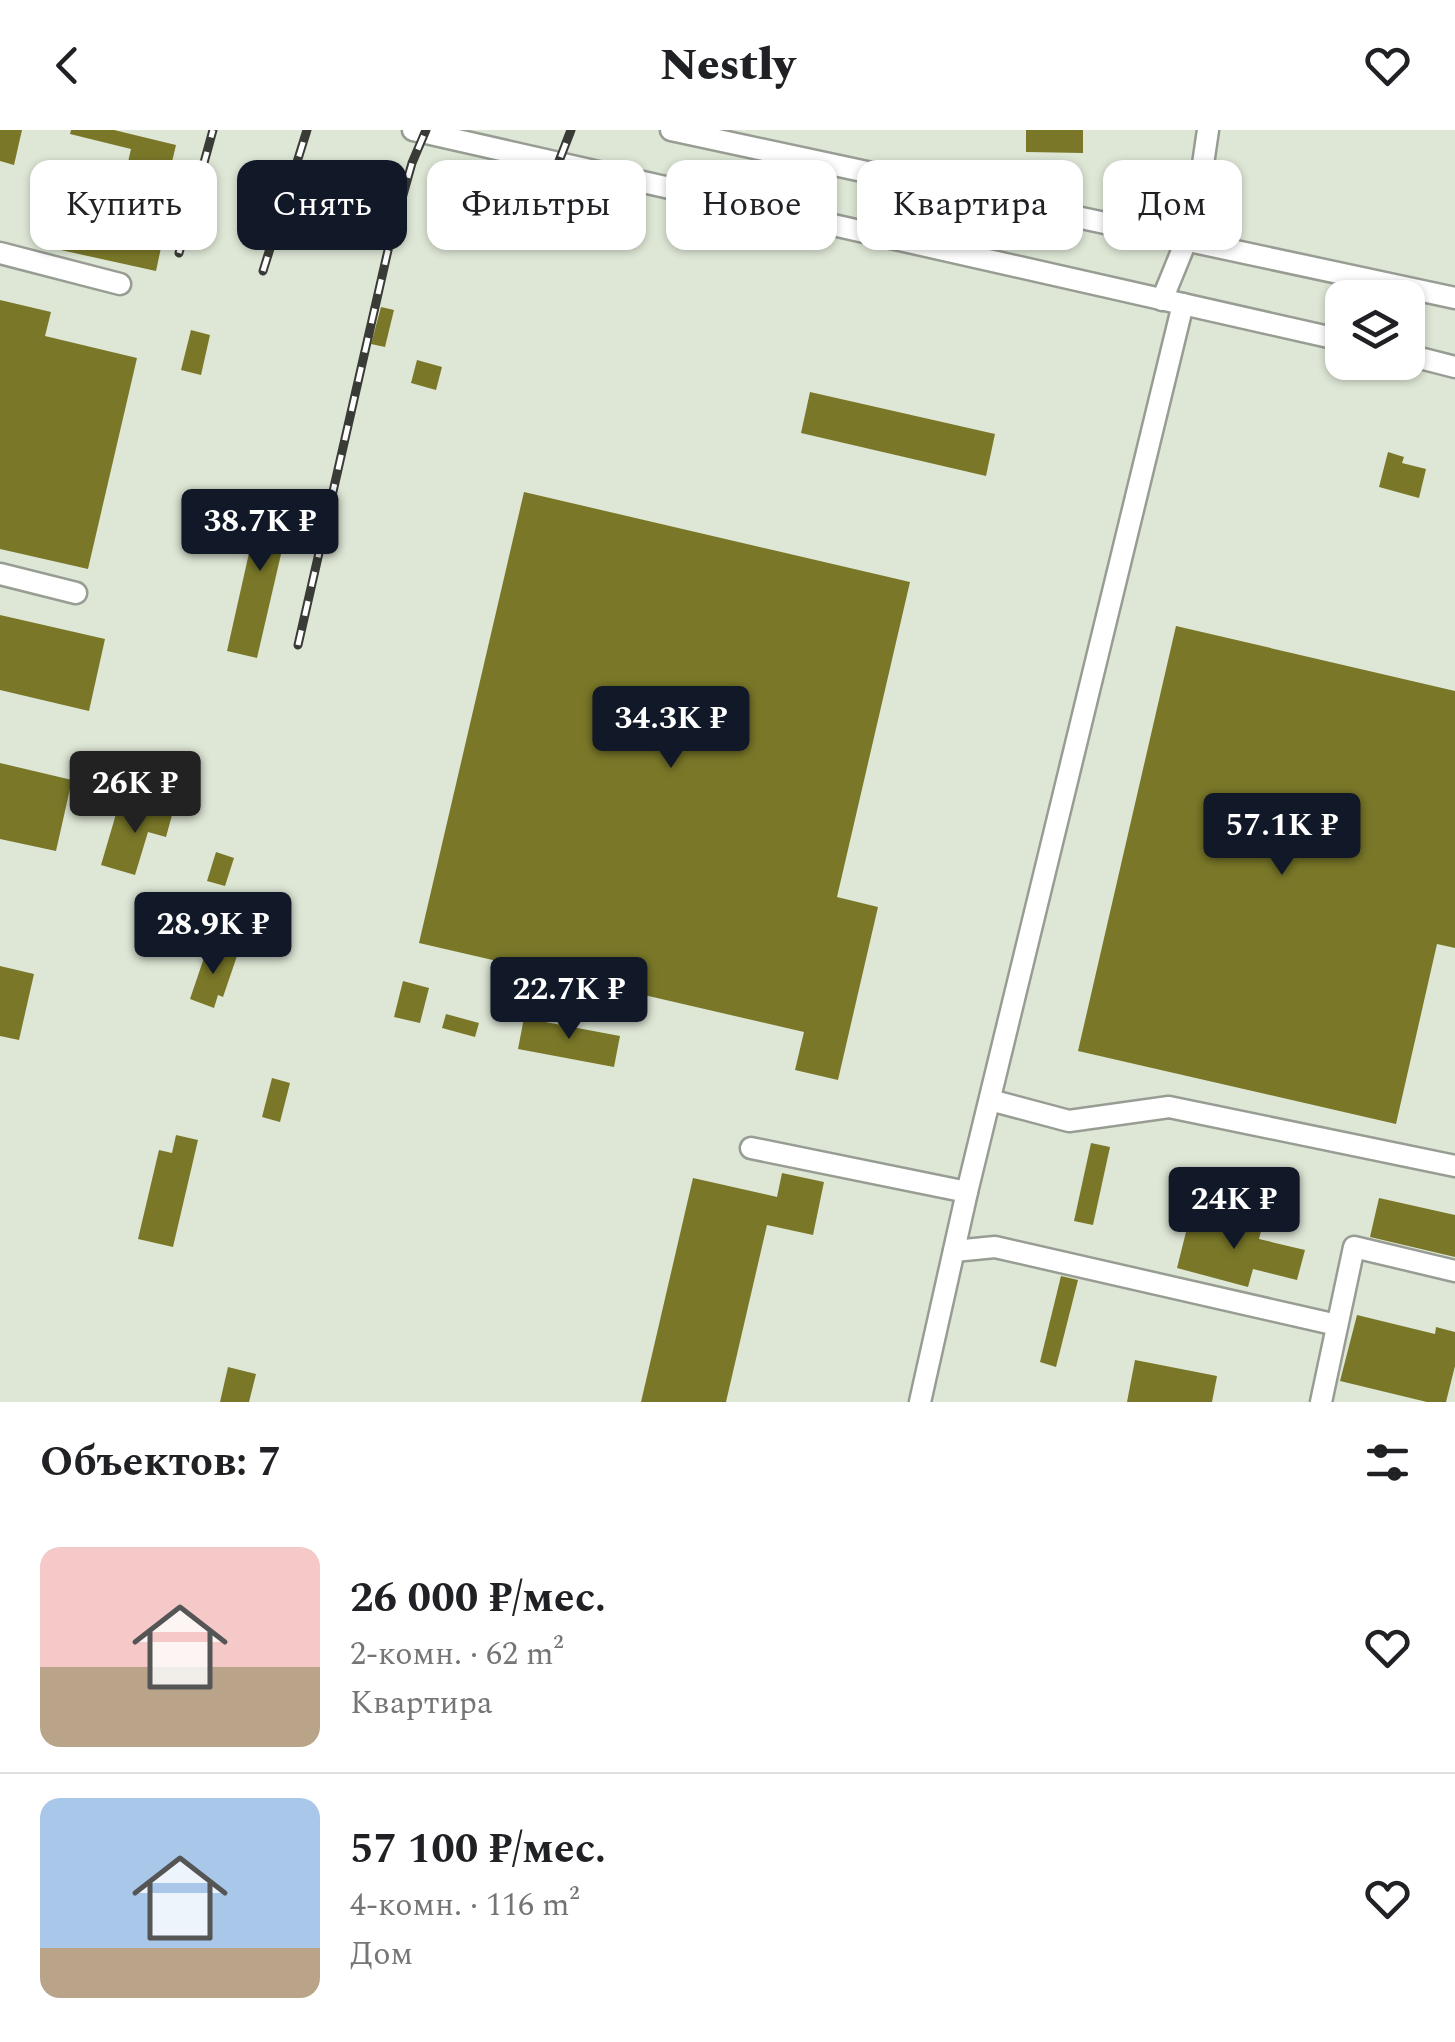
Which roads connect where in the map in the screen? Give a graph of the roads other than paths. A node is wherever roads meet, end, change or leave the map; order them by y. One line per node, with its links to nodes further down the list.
1 (413, 130): 11 (street)
2 (670, 130): 5 (street)
3 (1208, 130): 4 (street)
4 (1204, 160)
5 (1103, 224)
6 (1185, 250): 11 (street)
7 (1225, 250): 10 (street)
8 (0, 253): 9 (street)
9 (120, 284)
10 (1455, 298)
11 (1173, 302): 12 (street); 17 (street)
12 (1325, 336)
13 (1425, 360): 14 (street)
14 (1455, 366)
15 (0, 574): 16 (street)
16 (76, 593)
17 (990, 1100): 19 (street); 20 (street)
18 (750, 1148): 20 (street)
19 (1455, 1166)
20 (967, 1192): 21 (street)
21 (954, 1251): 23 (street); 24 (street)
22 (1455, 1270): 23 (street)
23 (1337, 1325): 25 (street)
24 (920, 1402)
25 (1321, 1402)

